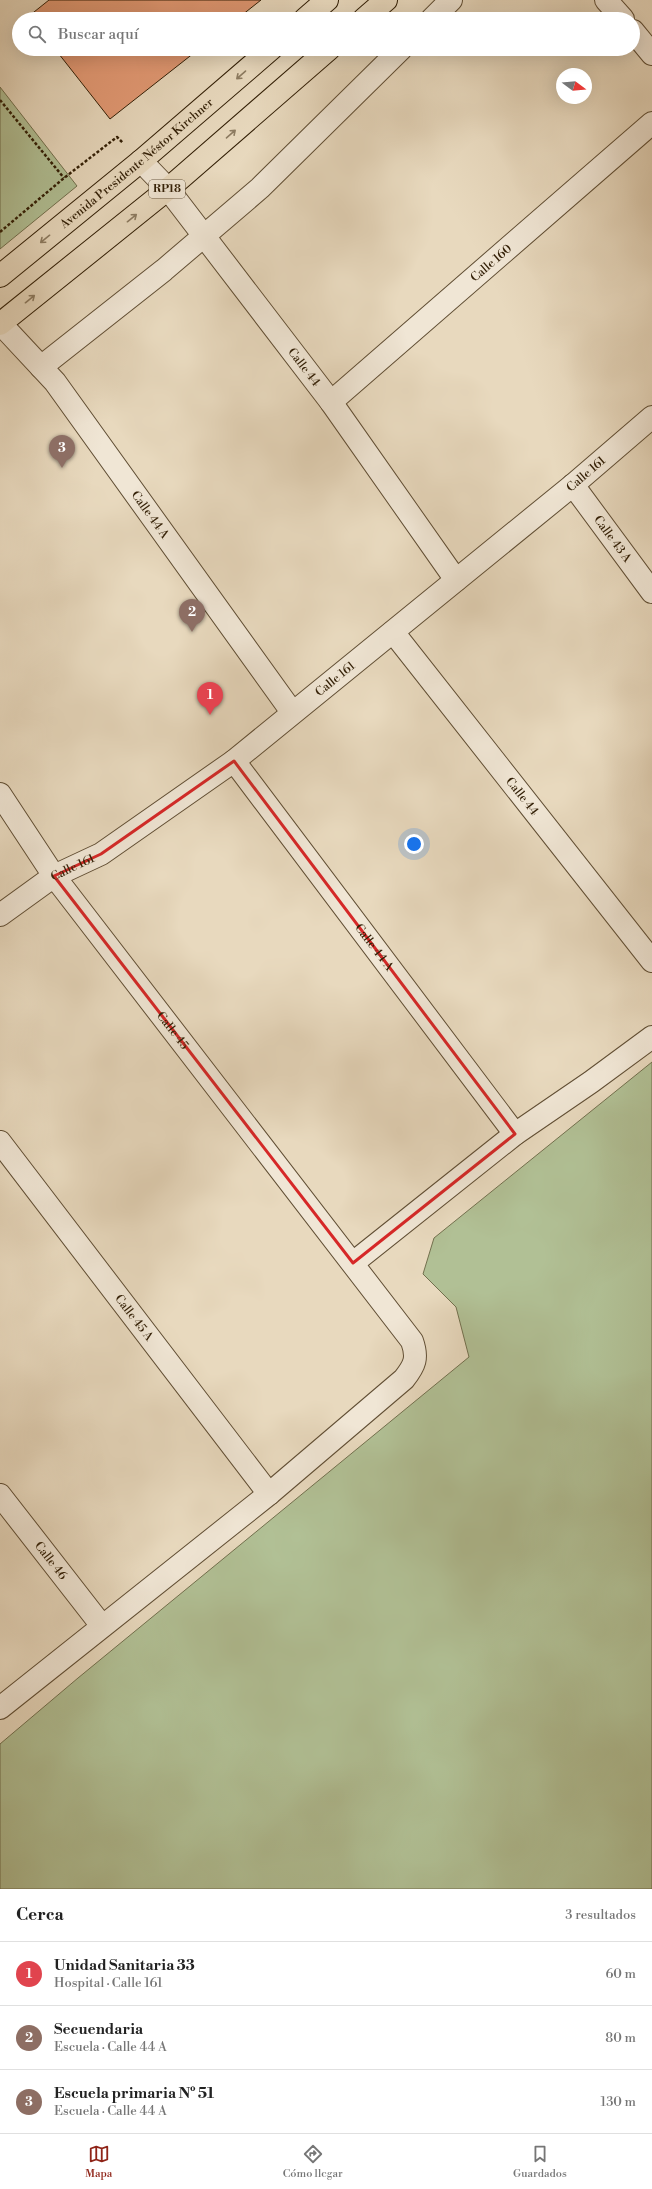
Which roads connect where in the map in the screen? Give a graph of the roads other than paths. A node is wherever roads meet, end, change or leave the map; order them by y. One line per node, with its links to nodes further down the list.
1 (327, 0): 5 (main road)
2 (386, 0): 6 (main road)
3 (451, 0): 7 (street)
4 (606, 0): 8 (street)
5 (313, 12)
6 (372, 12)
7 (439, 12)
8 (616, 12)
9 (640, 39): 10 (street)
10 (652, 54)
11 (263, 56): 15 (main road, Avenida Presidente Néstor Kirchner, one-way to 15)
12 (321, 56): 16 (main road, RP18, one-way to 12)
13 (394, 56): 17 (street)
14 (652, 124): 21 (street, Calle 160)
15 (141, 161): 16 (street, Calle 44); 18 (main road, Avenida Presidente Néstor Kirchner, one-way to 18)
16 (168, 189): 17 (street, Calle 44); 19 (main road, RP18, one-way to 16)
17 (204, 236): 20 (street); 21 (street, Calle 44)
18 (0, 276)
19 (0, 324): 20 (street, Calle 44 A)
20 (41, 367): 27 (street, Calle 44 A)
21 (331, 402): 24 (street, Calle 44)
22 (652, 417): 23 (street, Calle 161)
23 (573, 485): 24 (street, Calle 161); 25 (street, Calle 43 A)
24 (456, 580): 26 (street, Calle 161)
25 (652, 592)
26 (394, 632): 27 (street, Calle 161); 32 (street, Calle 44)
27 (292, 712): 28 (street, Calle 161)
28 (234, 761): 30 (street, Calle 161); 34 (street, Calle 44 A)
29 (0, 794): 30 (street, Calle 45)
30 (54, 876): 31 (street, Calle 161); 36 (street, Calle 45)
31 (0, 915)
32 (652, 961)
33 (652, 1037): 34 (street)
34 (515, 1134): 36 (street)
35 (0, 1142): 37 (street, Calle 45 A)
36 (353, 1263): 37 (street, Calle 45)
37 (269, 1494): 39 (street, Calle 45)
38 (0, 1495): 39 (street, Calle 46)
39 (102, 1626): 40 (street, Calle 45)
40 (0, 1708)

